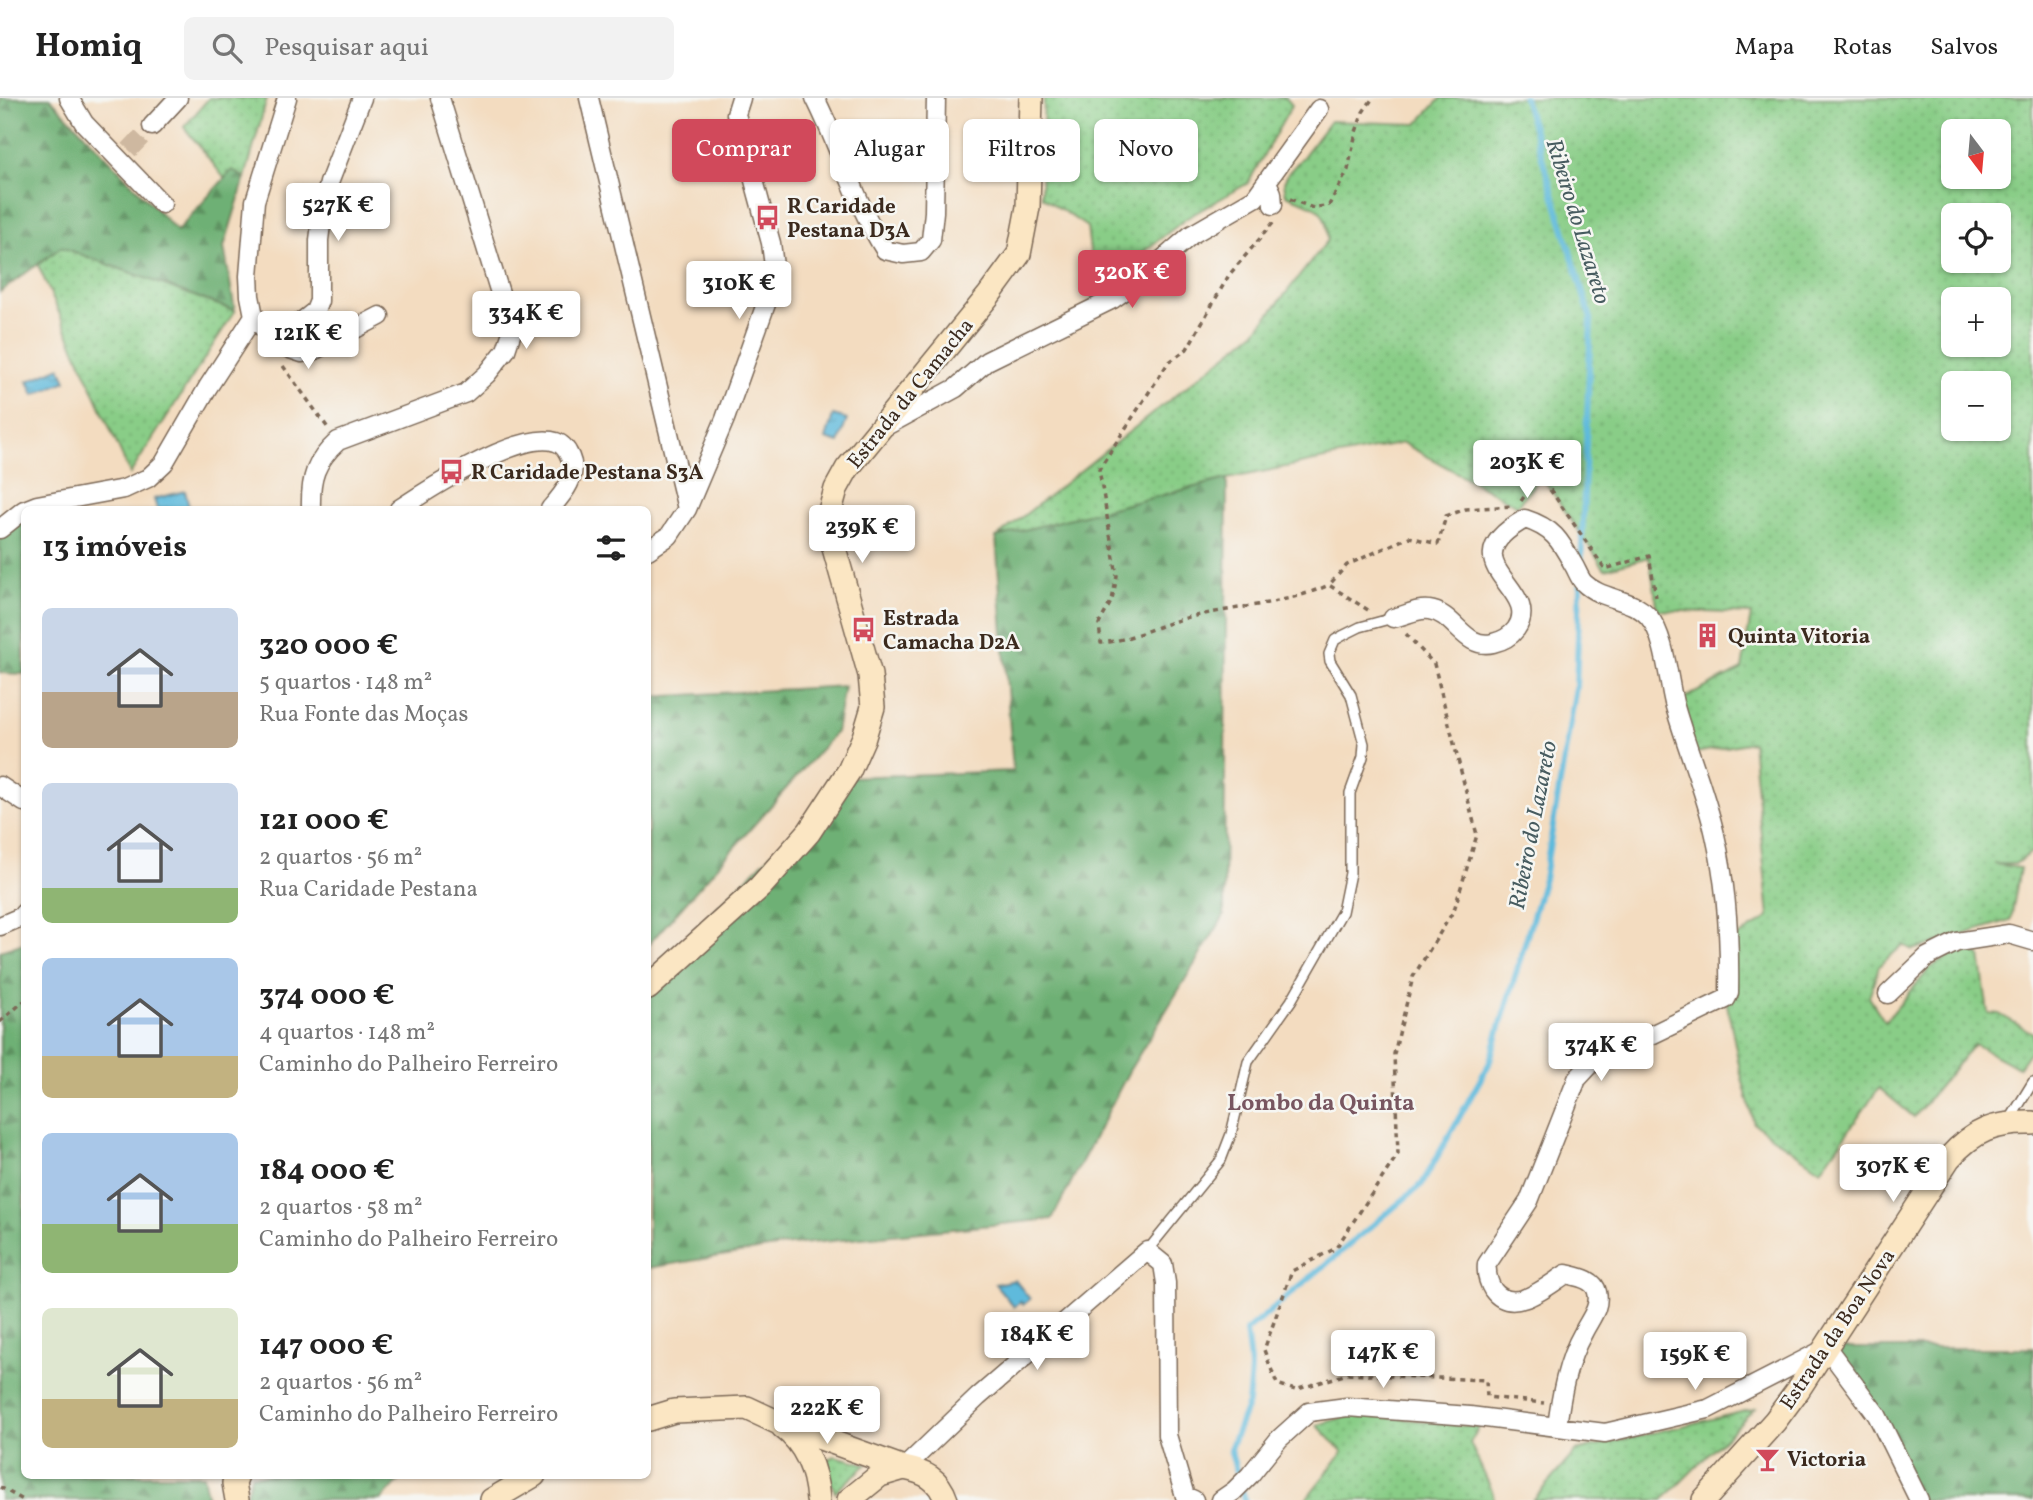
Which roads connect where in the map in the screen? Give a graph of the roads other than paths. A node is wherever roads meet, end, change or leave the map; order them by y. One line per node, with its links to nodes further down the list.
1 (69, 98): 14 (street)
2 (178, 98): 12 (street)
3 (287, 98): 16 (street)
4 (362, 98): 18 (street)
5 (440, 98): 22 (street)
6 (589, 98): 25 (street)
7 (741, 98): 25 (street)
8 (815, 98): 9 (street)
9 (936, 98)
10 (1031, 98): 19 (street, Estrada da Camacha)
11 (1319, 109): 13 (street)
12 (152, 126)
13 (1267, 182): 15 (street); 19 (street)
14 (162, 204)
15 (1279, 206)
16 (254, 316): 18 (street); 20 (street)
17 (380, 316): 18 (street)
18 (274, 339)
19 (878, 431): 35 (street, Estrada da Camacha)
20 (69, 505): 21 (street)
21 (35, 506)
22 (311, 506)
23 (404, 506): 24 (street)
24 (553, 506)
25 (687, 509): 28 (street)
26 (21, 514): 27 (street)
27 (0, 529)
28 (651, 548)
29 (1393, 618): 40 (lane); 44 (street)
30 (0, 786): 31 (street)
31 (21, 800)
32 (21, 917): 33 (street)
33 (0, 926)
34 (2033, 941): 36 (street)
35 (651, 985)
36 (1888, 994)
37 (2033, 1082): 38 (lane)
38 (2009, 1122): 39 (street, Estrada da Boa Nova); 41 (street, Estrada da Boa Nova)
39 (2033, 1123)
40 (1147, 1251): 45 (street); 54 (street)
41 (1827, 1348): 44 (street); 55 (street, Estrada da Boa Nova); 56 (street)
42 (651, 1418): 43 (street)
43 (779, 1423): 45 (street); 51 (street)
44 (1557, 1427): 48 (street)
45 (904, 1468): 52 (street); 53 (street)
46 (236, 1479): 49 (street)
47 (527, 1479): 50 (street)
48 (1227, 1496)
49 (237, 1500)
50 (492, 1500)
51 (818, 1500)
52 (849, 1500)
53 (946, 1500)
54 (1194, 1500)
55 (1704, 1500)
56 (1919, 1500)

